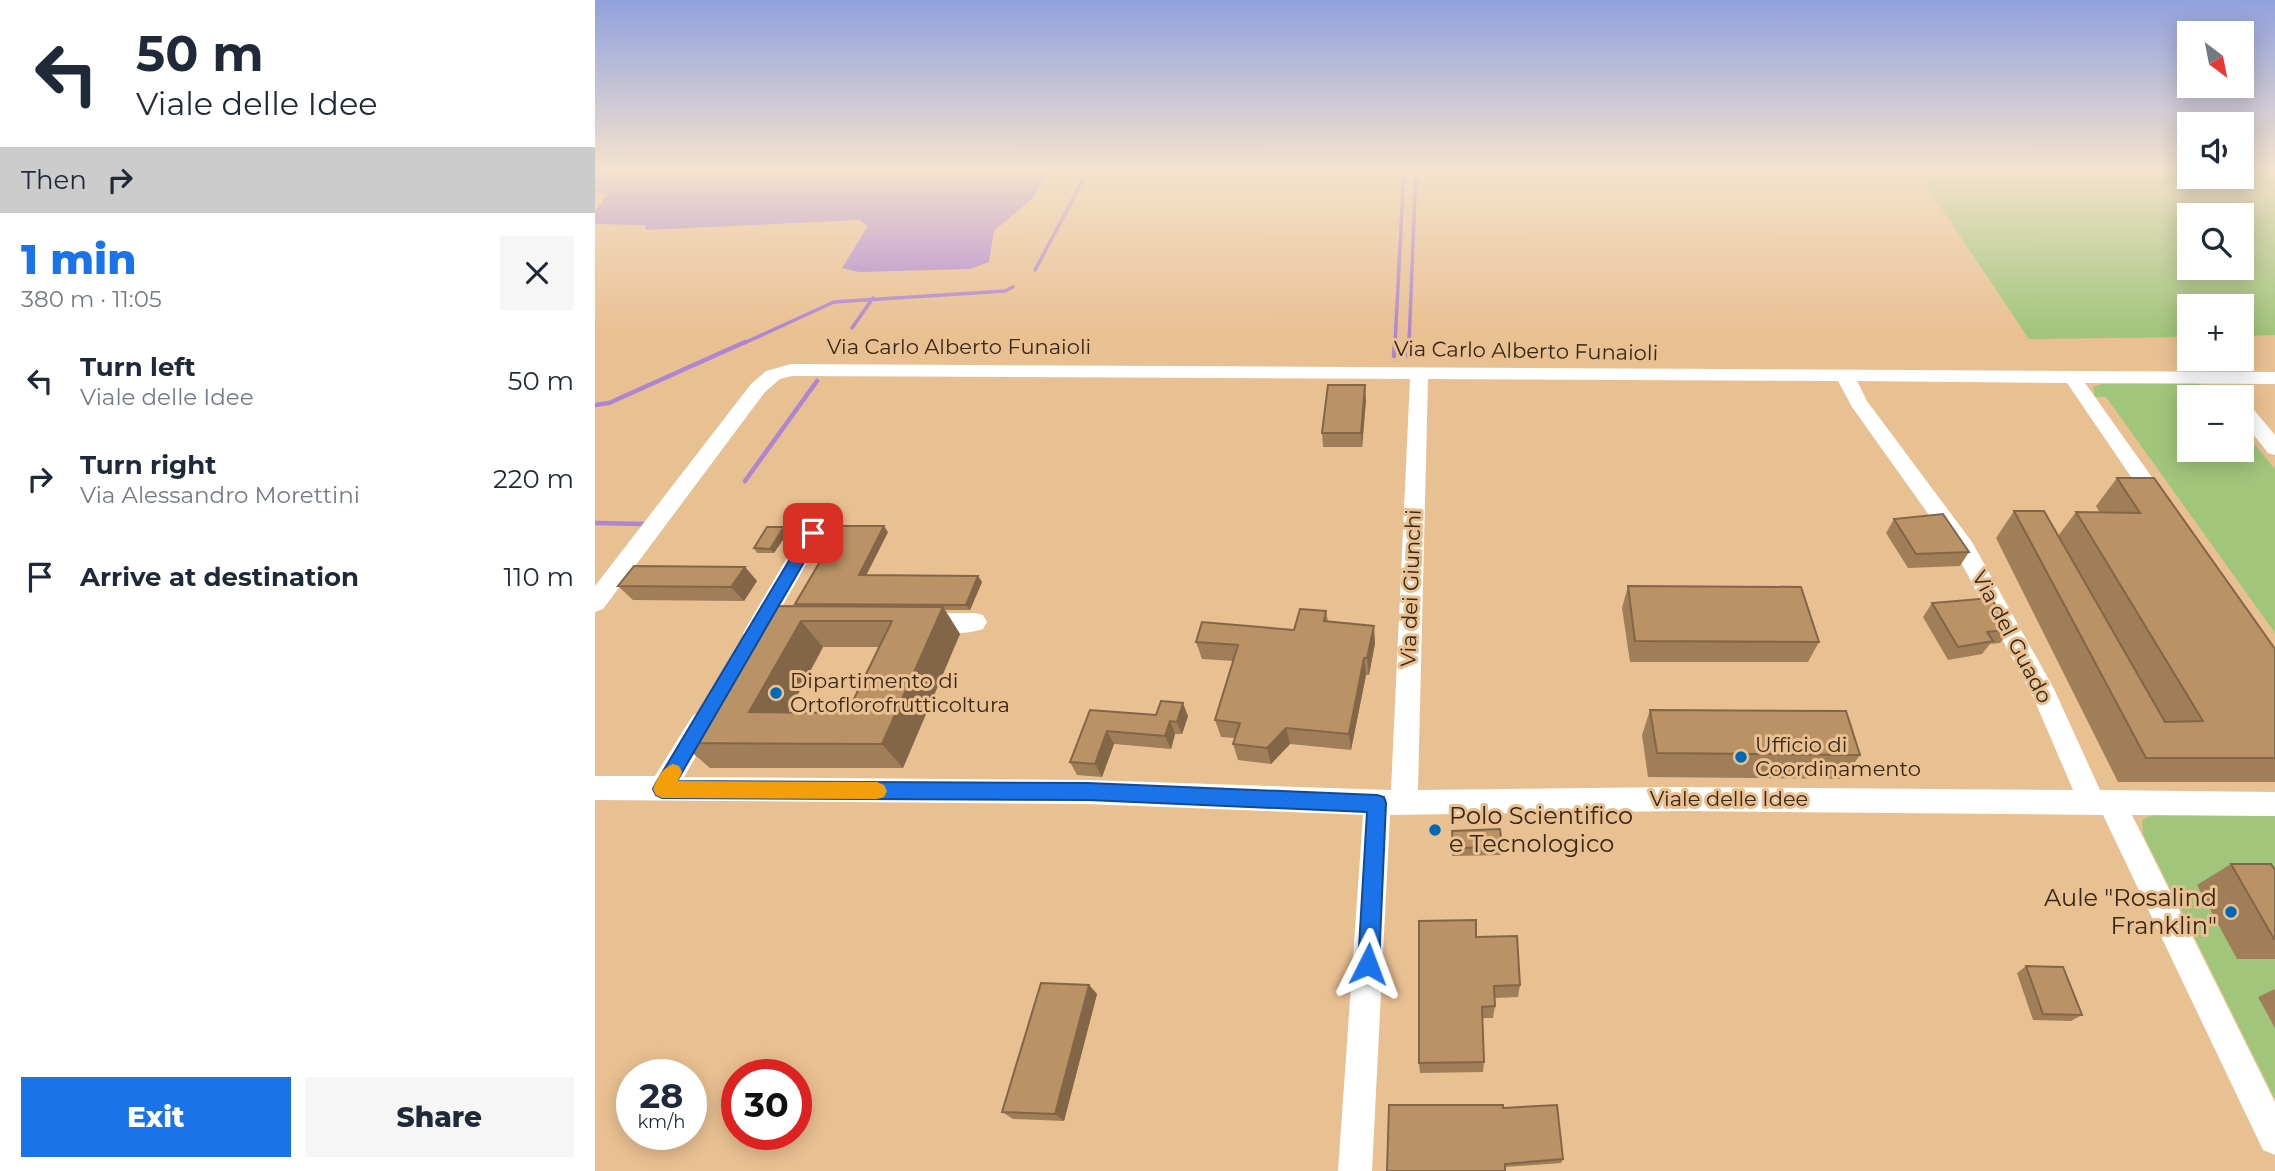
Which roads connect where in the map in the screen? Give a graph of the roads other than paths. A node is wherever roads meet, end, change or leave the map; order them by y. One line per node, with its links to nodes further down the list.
1 (1419, 373): 2 (street, Via Carlo Alberto Funaioli); 11 (street, Via Carlo Alberto Funaioli); 19 (street, Via dei Giunchi)
2 (1845, 377): 3 (street, Via Carlo Alberto Funaioli); 18 (street, Via del Guado)
3 (2072, 377): 4 (street, Via Carlo Alberto Funaioli); 9 (street)
4 (2216, 378): 5 (street, Via Carlo Alberto Funaioli); 6 (street)
5 (2275, 378)
6 (2222, 385)
7 (2254, 423): 8 (street)
8 (2275, 448)
9 (2172, 522)
10 (813, 533): 14 (street)
11 (595, 603)
12 (907, 622): 13 (street)
13 (975, 622)
14 (741, 657)
15 (713, 704): 17 (street)
16 (595, 788): 17 (street, Viale delle Idee)
17 (662, 789): 19 (street, Viale delle Idee)
18 (2102, 802): 19 (street, Viale delle Idee); 20 (street, Viale delle Idee); 21 (street, Via del Guado)
19 (1390, 803): 22 (street, Via dei Giunchi)
20 (2275, 804)
21 (2275, 1138)
22 (1355, 1171)

